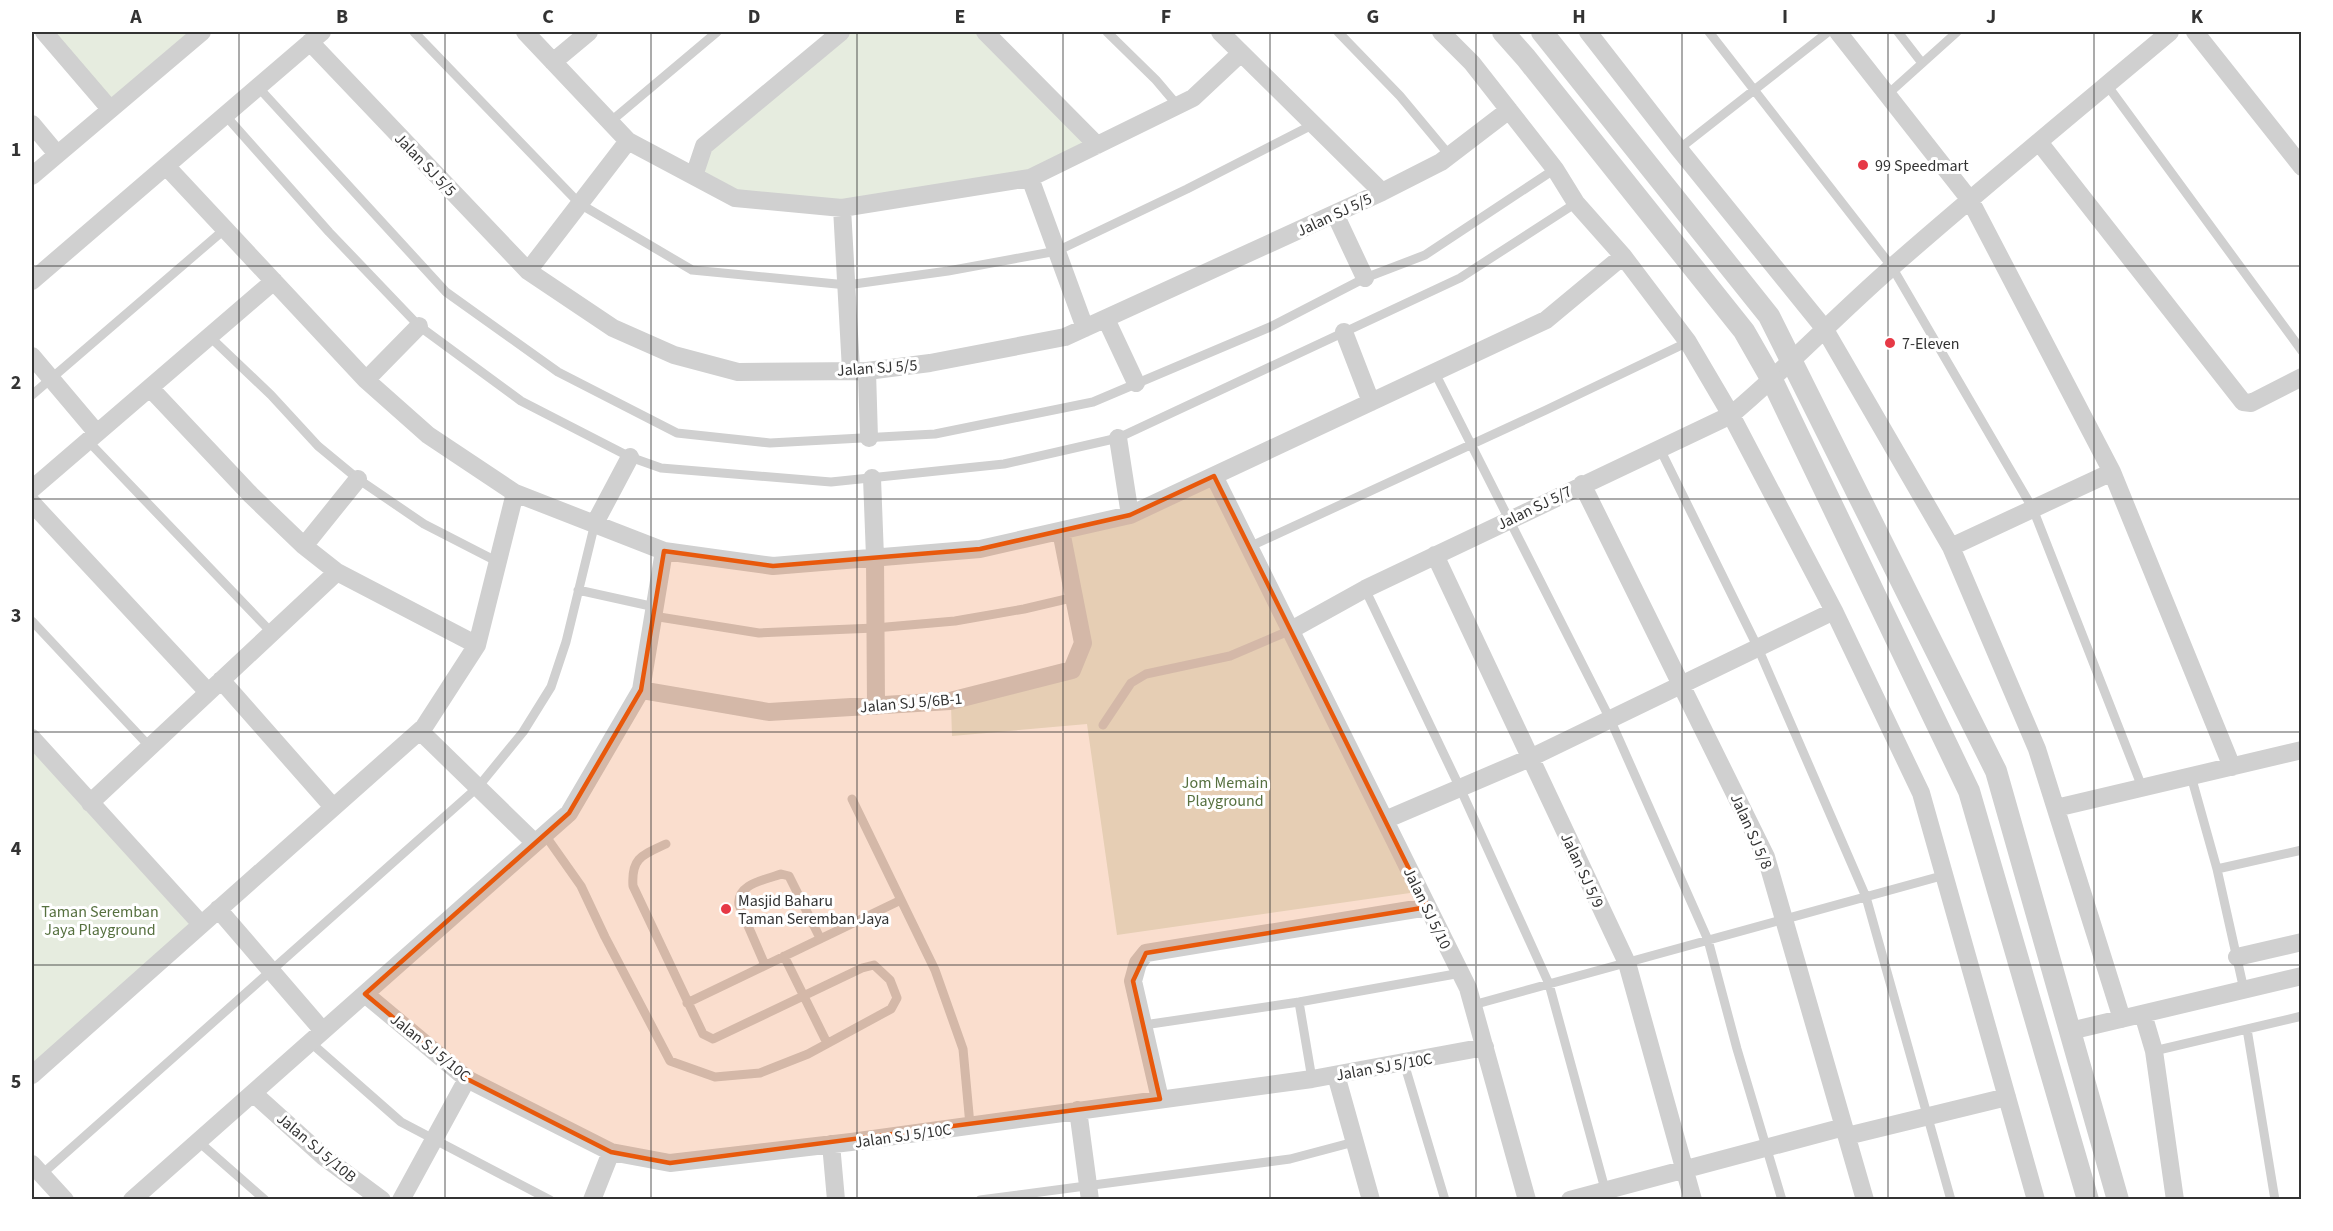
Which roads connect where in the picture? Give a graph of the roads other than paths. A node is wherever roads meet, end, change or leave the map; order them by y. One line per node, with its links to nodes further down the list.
1 (44, 32): 32 (street)
2 (199, 32): 32 (street)
3 (414, 32): 53 (lane)
4 (525, 32): 25 (street)
5 (588, 32): 25 (street)
6 (717, 32): 35 (lane)
7 (841, 32): 48 (street)
8 (985, 32): 40 (street)
9 (1107, 32): 31 (lane)
10 (1220, 32): 24 (street)
11 (1338, 32): 43 (lane)
12 (1441, 32): 33 (street)
13 (1503, 32): 80 (street)
14 (1542, 32): 74 (street)
15 (1588, 32): 41 (street)
16 (1709, 32): 29 (lane)
17 (1827, 32): 29 (lane)
18 (1839, 32): 30 (street)
19 (1898, 32): 26 (lane)
20 (1957, 32): 26 (lane)
21 (2170, 32): 27 (street, Jalan SJ 5/7)
22 (2195, 32): 45 (street)
23 (316, 37): 28 (street); 60 (street, Jalan SJ 5/5)
24 (1241, 52): 31 (street); 37 (street)
25 (553, 62): 35 (street)
26 (1922, 63): 30 (lane)
27 (2107, 85): 39 (street, Jalan SJ 5/7); 72 (lane)
28 (258, 87): 34 (street); 87 (lane)
29 (1755, 89): 41 (lane); 59 (lane)
30 (1887, 94): 51 (street)
31 (1178, 106): 40 (street)
32 (110, 109): 42 (street)
33 (1509, 110): 43 (street, Jalan SJ 5/5); 46 (street)
34 (225, 115): 44 (street); 66 (lane)
35 (610, 122): 38 (street)
36 (32, 124): 42 (street)
37 (1314, 124): 50 (street); 57 (lane)
38 (628, 141): 48 (street); 53 (street)
39 (2039, 142): 51 (street, Jalan SJ 5/7); 77 (street)
40 (1097, 145): 49 (street)
41 (1679, 149): 68 (street)
42 (57, 154): 47 (street)
43 (1450, 156): 50 (street, Jalan SJ 5/5)
44 (166, 166): 56 (street); 62 (street)
45 (2301, 167)
46 (1555, 169): 52 (street); 61 (lane)
47 (32, 176)
48 (694, 176): 54 (street)
49 (1030, 178): 54 (street); 57 (street)
50 (1382, 192): 55 (street, Jalan SJ 5/5)
51 (1970, 200): 59 (street, Jalan SJ 5/7); 92 (street)
52 (1576, 203): 58 (street); 69 (lane)
53 (580, 204): 60 (street); 64 (lane)
54 (842, 208): 64 (street)
55 (1335, 214): 61 (street); 65 (street, Jalan SJ 5/5)
56 (225, 229): 63 (street); 78 (lane)
57 (1057, 251): 64 (lane); 67 (street)
58 (1623, 256): 71 (street); 76 (street)
59 (1892, 267): 68 (street, Jalan SJ 5/7); 100 (lane)
60 (528, 271): 75 (street, Jalan SJ 5/5)
61 (1365, 278): 81 (lane)
62 (32, 281)
63 (274, 281): 70 (street); 79 (street)
64 (847, 285): 75 (street)
65 (1106, 319): 67 (street, Jalan SJ 5/5); 81 (street)
66 (419, 326): 79 (street); 91 (lane)
67 (1085, 328): 75 (street, Jalan SJ 5/5)
68 (1824, 328): 74 (street, Jalan SJ 5/7); 107 (street)
69 (1344, 332): 84 (street); 88 (lane)
70 (209, 336): 82 (street); 94 (lane)
71 (1688, 342): 85 (street); 89 (lane)
72 (2301, 351)
73 (32, 356): 78 (street)
74 (1791, 360): 80 (street, Jalan SJ 5/7); 178 (street)
75 (859, 371): 87 (street)
76 (1435, 373): 84 (street); 89 (lane)
77 (2301, 377)
78 (51, 379): 83 (lane); 86 (street)
79 (366, 380): 98 (street)
80 (1772, 380): 85 (street, Jalan SJ 5/7); 223 (street)
81 (1136, 383): 87 (lane)
82 (150, 388): 86 (street); 105 (street)
83 (32, 395)
84 (1371, 402): 93 (street)
85 (1731, 415): 90 (street, Jalan SJ 5/7); 116 (street)
86 (92, 437): 97 (street); 121 (lane)
87 (868, 438)
88 (1118, 438): 95 (lane); 101 (street)
89 (1470, 444): 102 (lane); 106 (lane)
90 (1659, 447): 96 (street, Jalan SJ 5/7); 123 (lane)
91 (630, 456): 95 (lane); 103 (street)
92 (2112, 472): 100 (street); 135 (street)
93 (1214, 476): 101 (street); 106 (street, Jalan SJ 5/10)
94 (358, 478): 105 (street); 111 (lane)
95 (872, 478): 110 (street)
96 (1582, 484): 102 (street, Jalan SJ 5/7); 124 (street, Jalan SJ 5/8)
97 (32, 489)
98 (515, 493): 103 (street); 111 (street)
99 (32, 503): 125 (street)
100 (2033, 509): 107 (street); 138 (lane)
101 (1130, 515): 104 (street)
102 (1509, 520): 109 (street, Jalan SJ 5/7); 128 (lane)
103 (595, 523): 108 (street); 114 (lane)
104 (1061, 531): 110 (street); 115 (street, Jalan SJ 5/6B-1)
105 (304, 546): 112 (street)
106 (1249, 547): 120 (street, Jalan SJ 5/10)
107 (1951, 547): 143 (street)
108 (664, 551): 110 (street); 117 (street)
109 (1435, 555): 113 (street, Jalan SJ 5/7); 134 (street, Jalan SJ 5/9)
110 (875, 557): 119 (street)
111 (498, 562): 122 (street)
112 (337, 572): 121 (street); 122 (street)
113 (1365, 589): 120 (street, Jalan SJ 5/7); 139 (lane)
114 (578, 590): 117 (lane); 137 (lane)
115 (1075, 597): 119 (lane); 127 (street, Jalan SJ 5/6B-1)
116 (1834, 611): 123 (street); 149 (street)
117 (654, 612): 119 (lane); 126 (street)
118 (32, 621): 132 (lane)
119 (876, 628): 127 (street)
120 (1292, 630): 129 (lane); 144 (street, Jalan SJ 5/10)
121 (272, 633): 125 (street)
122 (477, 645): 130 (street)
123 (1758, 648): 124 (street); 150 (lane)
124 (1681, 684): 128 (street); 154 (street, Jalan SJ 5/8)
125 (215, 686): 132 (street); 142 (street)
126 (642, 690): 127 (street, Jalan SJ 5/6B-1); 145 (street)
127 (876, 706)
128 (1610, 719): 134 (street); 157 (lane)
129 (1103, 725)
130 (420, 731): 137 (street); 142 (street)
131 (32, 738): 141 (street)
132 (150, 747): 141 (street)
133 (2301, 750): 135 (street)
134 (1530, 758): 139 (street); 161 (street, Jalan SJ 5/9)
135 (2232, 767): 136 (street)
136 (2191, 776): 138 (street); 148 (lane)
137 (478, 787): 145 (street); 163 (lane)
138 (2142, 787): 143 (street)
139 (1460, 788): 144 (street); 166 (lane)
140 (852, 799): 151 (lane)
141 (90, 803): 155 (street)
142 (333, 807): 153 (street)
143 (2056, 807): 175 (street)
144 (1385, 820): 152 (street, Jalan SJ 5/10)
145 (540, 839): 168 (street); 180 (lane)
146 (666, 844): 171 (lane)
147 (2301, 850): 148 (lane)
148 (2217, 869): 160 (lane)
149 (1945, 875): 150 (lane); 189 (street)
150 (1866, 897): 154 (lane); 192 (lane)
151 (901, 900): 156 (lane); 193 (lane)
152 (1428, 907): 164 (street, Jalan SJ 5/10); 176 (street)
153 (218, 909): 155 (street); 163 (street)
154 (1784, 919): 157 (lane); 194 (street, Jalan SJ 5/8)
155 (201, 924): 184 (street)
156 (820, 938): 159 (lane); 162 (lane)
157 (1708, 940): 161 (lane); 199 (lane)
158 (2301, 942): 160 (street)
159 (784, 956): 162 (lane); 169 (lane)
160 (2237, 957): 167 (lane)
161 (1627, 963): 166 (lane); 202 (street, Jalan SJ 5/9)
162 (765, 965): 171 (lane)
163 (271, 970): 179 (street); 201 (lane)
164 (1461, 973): 170 (lane); 172 (street, Jalan SJ 5/10)
165 (2301, 976): 167 (street)
166 (1549, 984): 172 (lane); 204 (lane)
167 (2244, 990): 173 (street)
168 (365, 994): 179 (street); 186 (street, Jalan SJ 5/10C)
169 (804, 996): 171 (lane); 180 (lane); 180 (lane)
170 (1299, 1002): 176 (lane); 187 (lane)
171 (687, 1003)
172 (1473, 1005): 181 (street, Jalan SJ 5/10)
173 (2143, 1014): 175 (street); 182 (street)
174 (2301, 1016): 177 (lane)
175 (2122, 1019): 178 (street)
176 (1144, 1025): 190 (street)
177 (2247, 1029): 182 (lane); 226 (lane)
178 (2070, 1031): 224 (street)
179 (316, 1037): 188 (street); 195 (lane)
180 (827, 1043)
181 (1485, 1047): 183 (street, Jalan SJ 5/10C); 216 (street, Jalan SJ 5/10)
182 (2154, 1051): 225 (street)
183 (1404, 1063): 185 (street, Jalan SJ 5/10C); 215 (lane)
184 (32, 1075)
185 (1336, 1075): 187 (street, Jalan SJ 5/10C); 197 (street)
186 (467, 1079): 195 (street); 200 (street, Jalan SJ 5/10C)
187 (1311, 1079): 190 (street, Jalan SJ 5/10C)
188 (253, 1093): 196 (street); 208 (street, Jalan SJ 5/10B)
189 (2007, 1097): 192 (street); 222 (street)
190 (1160, 1099): 191 (street, Jalan SJ 5/10C)
191 (1078, 1110): 193 (street, Jalan SJ 5/10C); 203 (street)
192 (1928, 1117): 194 (street); 221 (lane)
193 (970, 1125): 198 (street, Jalan SJ 5/10C)
194 (1846, 1132): 199 (street); 220 (street, Jalan SJ 5/8)
195 (434, 1139): 209 (street); 210 (lane)
196 (199, 1142): 205 (street); 207 (lane)
197 (1354, 1142): 203 (lane); 214 (street)
198 (831, 1144): 200 (street, Jalan SJ 5/10C); 212 (street)
199 (1768, 1148): 202 (street); 219 (lane)
200 (610, 1152): 211 (street)
201 (36, 1170): 206 (street)
202 (1685, 1170): 204 (street); 218 (street, Jalan SJ 5/9)
203 (1089, 1192): 213 (lane)
204 (1606, 1195): 217 (street)
205 (143, 1196)
206 (65, 1200)
207 (265, 1200)
208 (382, 1200)
209 (401, 1200)
210 (550, 1200)
211 (592, 1200)
212 (836, 1200)
213 (980, 1200)
214 (1371, 1200)
215 (1445, 1200)
216 (1527, 1200)
217 (1570, 1200)
218 (1693, 1200)
219 (1782, 1200)
220 (1865, 1200)
221 (1950, 1200)
222 (2036, 1200)
223 (2088, 1200)
224 (2118, 1200)
225 (2175, 1200)
226 (2275, 1200)

